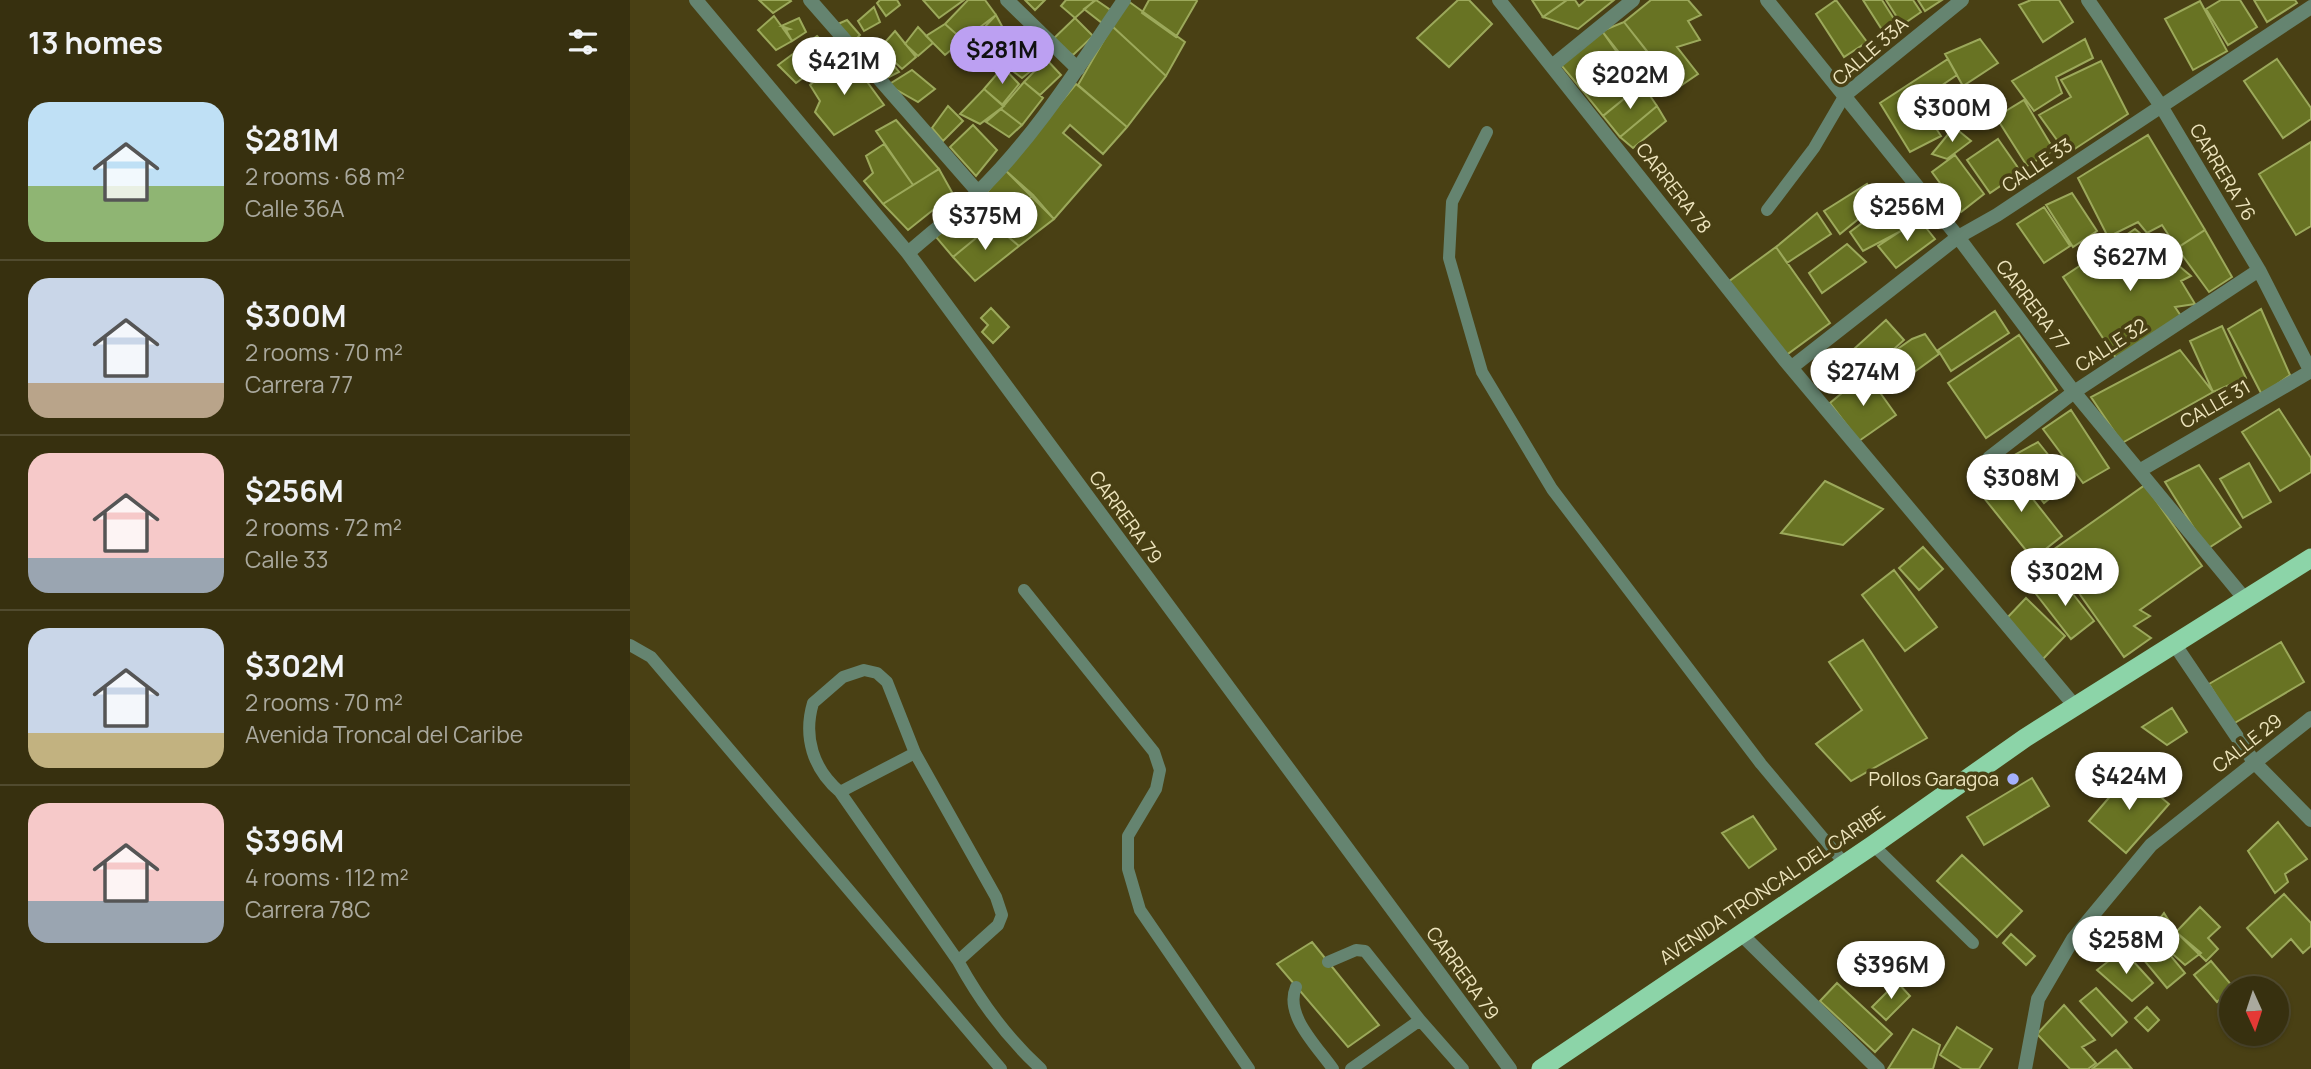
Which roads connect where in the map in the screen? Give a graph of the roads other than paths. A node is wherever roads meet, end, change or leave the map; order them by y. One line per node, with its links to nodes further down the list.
1 (696, 0): 19 (street, CARRERA 79)
2 (810, 0): 16 (street)
3 (1007, 0): 12 (street)
4 (1124, 0): 12 (street)
5 (1499, 0): 11 (street, CARRERA 78)
6 (1633, 0): 11 (street)
7 (1767, 0): 13 (street, CARRERA 77)
8 (1962, 0): 13 (street, CALLE 33A)
9 (2088, 0): 14 (street, CARRERA 76)
10 (2311, 7): 14 (street, CALLE 33)
11 (1552, 66): 21 (street, CARRERA 78)
12 (1078, 69): 16 (street)
13 (1845, 96): 17 (lane, CALLE 33A); 18 (street, CARRERA 77)
14 (2161, 106): 18 (street, CALLE 33); 20 (street, CARRERA 76)
15 (1488, 132): 38 (lane)
16 (978, 192): 19 (street)
17 (1767, 210)
18 (1958, 237): 21 (street, CALLE 33); 23 (street, CARRERA 77)
19 (908, 253): 51 (street, CARRERA 79)
20 (2259, 270): 22 (street, CARRERA 76); 23 (street, CALLE 32)
21 (1792, 367): 31 (street, CARRERA 78)
22 (2311, 372): 25 (street, CALLE 31)
23 (2074, 392): 24 (street, CALLE 32); 25 (street, CARRERA 77)
24 (1989, 458)
25 (2139, 471): 28 (street, CARRERA 77)
26 (2311, 558): 28 (highway, AVENIDA TRONCAL DEL CARIBE)
27 (1024, 590): 47 (lane)
28 (2244, 598): 29 (highway, AVENIDA TRONCAL DEL CARIBE)
29 (2173, 642): 31 (highway, AVENIDA TRONCAL DEL CARIBE); 34 (street)
30 (630, 645): 45 (lane)
31 (2074, 705): 37 (highway, AVENIDA TRONCAL DEL CARIBE)
32 (2311, 718): 34 (street, CALLE 29)
33 (915, 753): 35 (lane); 35 (lane); 41 (lane)
34 (2255, 762): 36 (street); 54 (street, CALLE 29)
35 (840, 792): 41 (lane)
36 (2311, 820)
37 (1873, 845): 38 (highway, AVENIDA TRONCAL DEL CARIBE); 40 (lane)
38 (1845, 864): 39 (highway, AVENIDA TRONCAL DEL CARIBE)
39 (1741, 934): 52 (highway, AVENIDA TRONCAL DEL CARIBE); 53 (street)
40 (1973, 943)
41 (958, 961): 46 (lane)
42 (1328, 962): 44 (lane)
43 (1296, 987): 48 (lane)
44 (1420, 1020): 49 (lane); 50 (lane)
45 (1001, 1069)
46 (1041, 1069)
47 (1249, 1069)
48 (1333, 1069)
49 (1351, 1069)
50 (1463, 1069)
51 (1510, 1069)
52 (1541, 1069)
53 (1878, 1069)
54 (2025, 1069)

